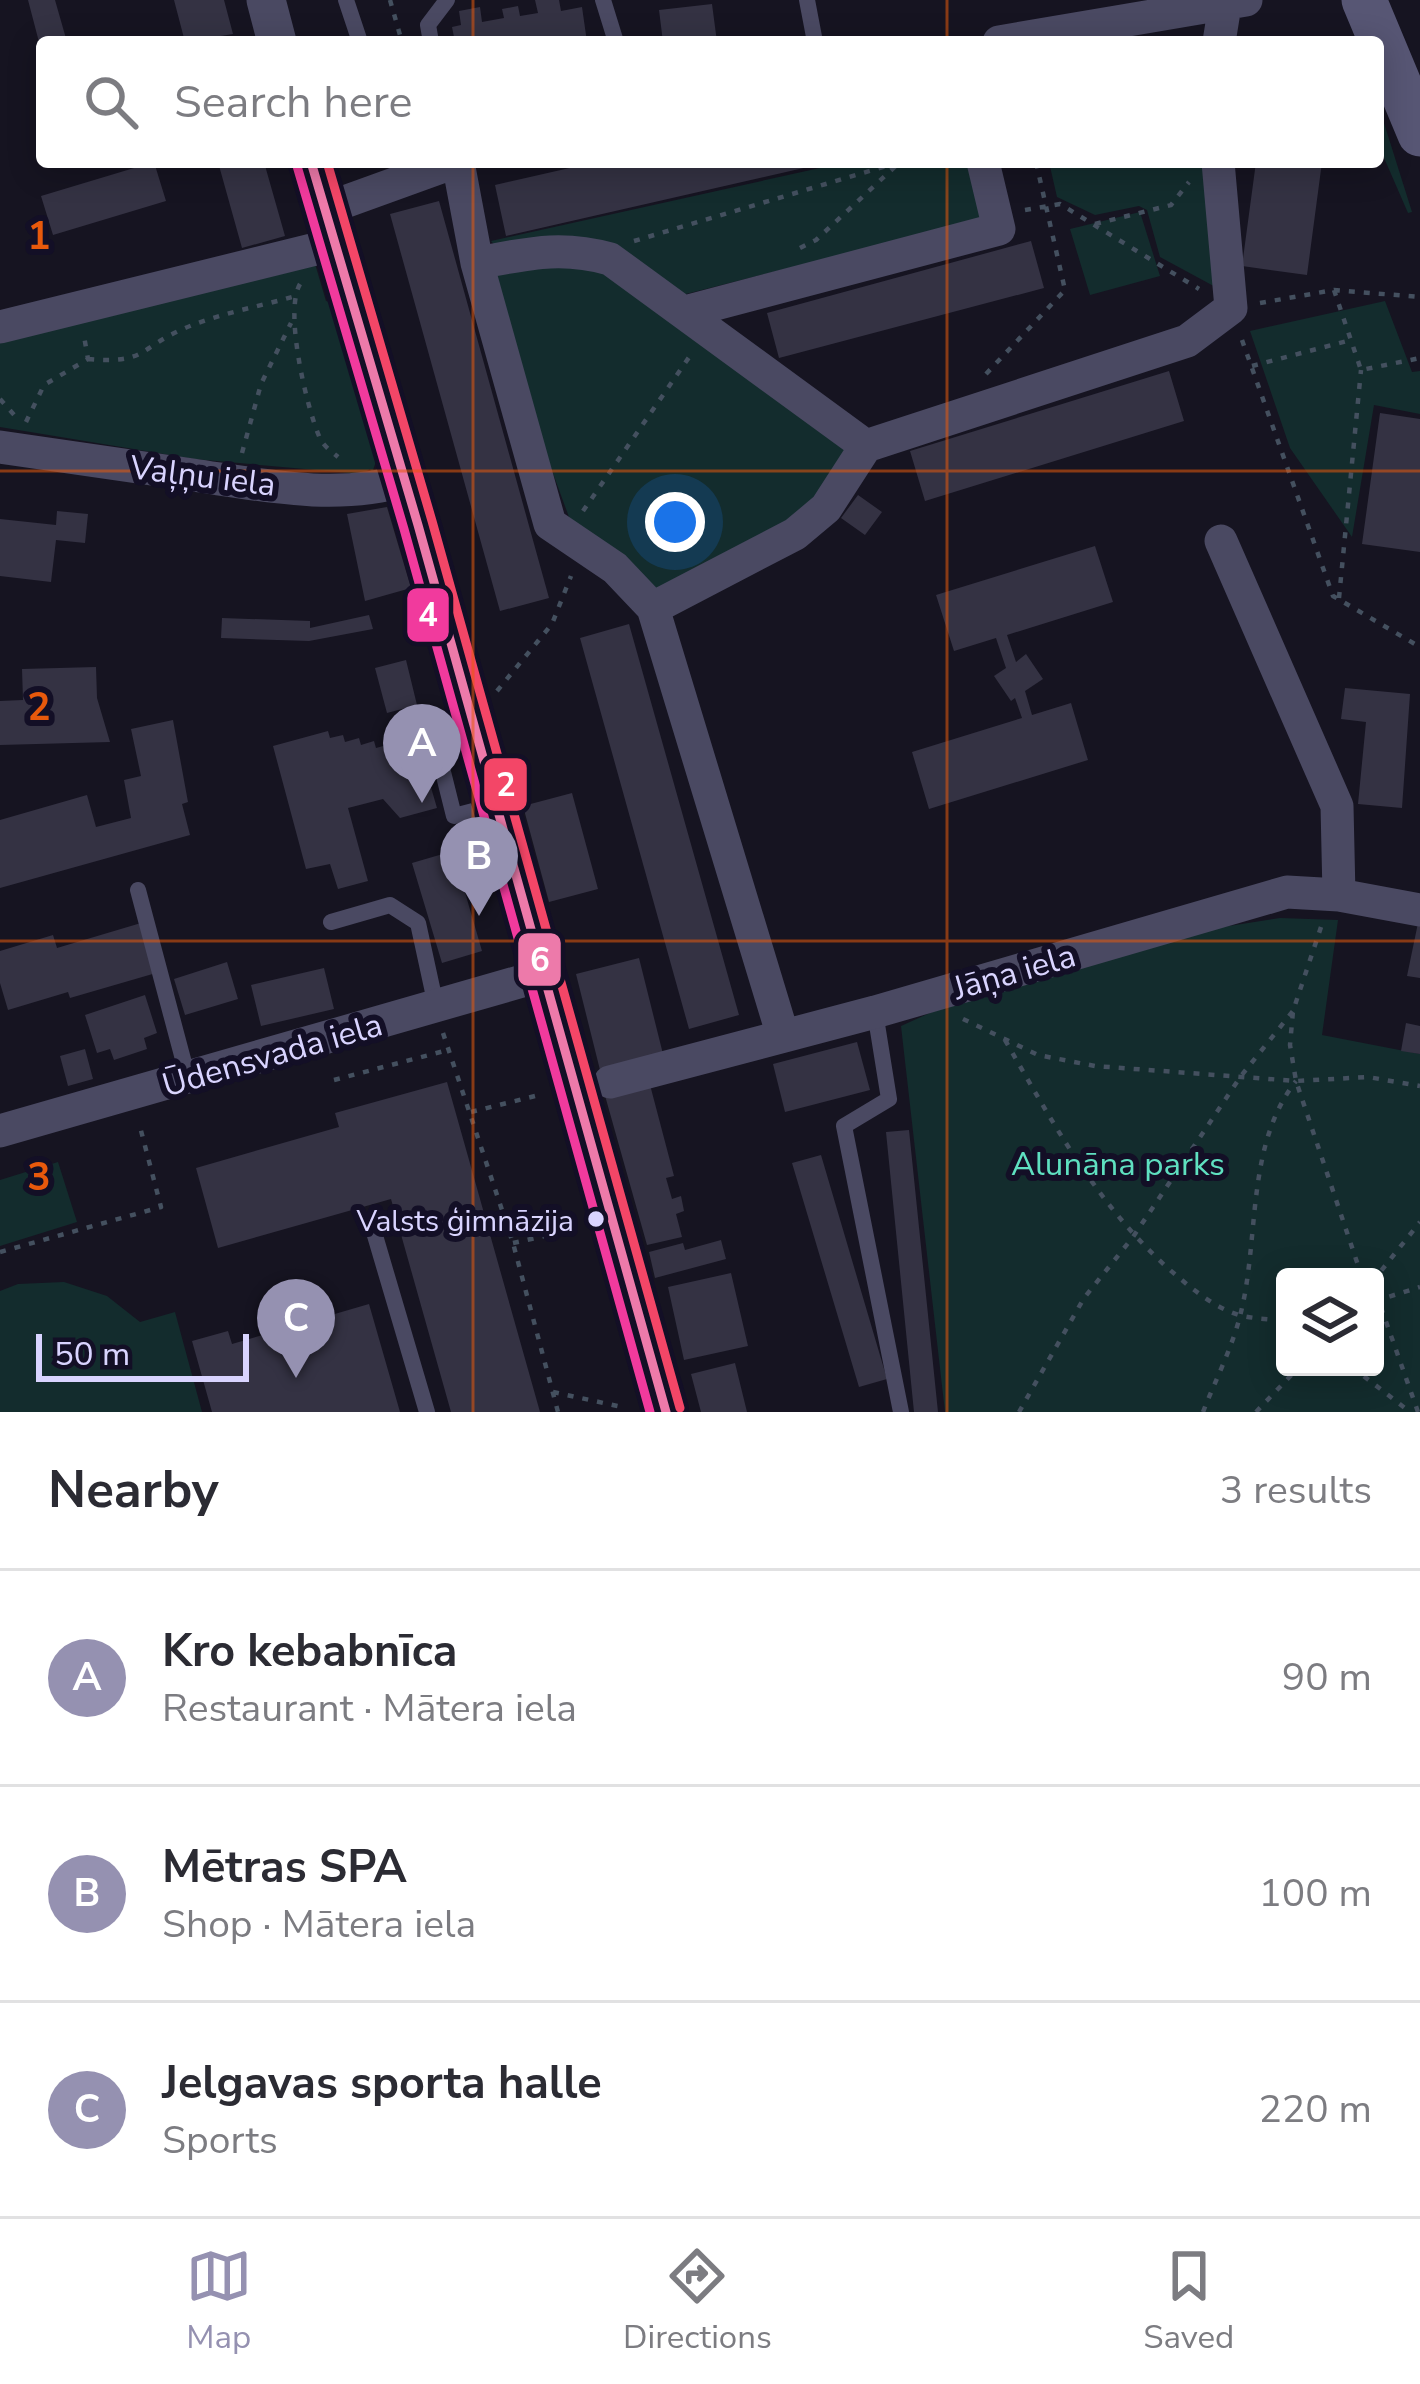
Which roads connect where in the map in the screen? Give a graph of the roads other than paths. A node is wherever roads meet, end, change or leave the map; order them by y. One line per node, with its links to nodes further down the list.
1 (266, 0): 8 (street)
2 (346, 0): 9 (lane)
3 (447, 0): 10 (lane)
4 (603, 0): 11 (lane)
5 (807, 0): 12 (lane)
6 (1364, 0): 15 (main road)
7 (1236, 2): 13 (street); 14 (street)
8 (275, 36)
9 (357, 36)
10 (430, 36)
11 (614, 36)
12 (814, 36)
13 (1035, 36)
14 (1222, 36)
15 (1379, 36)
16 (1384, 48): 17 (main road)
17 (1420, 134)
18 (312, 168): 23 (street)
19 (445, 168): 23 (street)
20 (458, 168): 24 (street)
21 (984, 168): 25 (street)
22 (1206, 169): 27 (street)
23 (330, 227): 26 (street); 29 (street)
24 (477, 263): 25 (street); 31 (street)
25 (697, 321): 27 (street)
26 (0, 327)
27 (866, 446): 31 (street)
28 (0, 447): 29 (street, Vaļņu iela)
29 (405, 480): 36 (street)
30 (1221, 541): 33 (street)
31 (653, 608): 39 (street)
32 (138, 890): 40 (lane)
33 (1336, 895): 34 (street, Jāņa iela); 38 (street, Jāņa iela)
34 (1420, 910)
35 (331, 922): 37 (lane)
36 (543, 975): 37 (street, Ūdensvada iela); 45 (street)
37 (436, 1006): 40 (street, Ūdensvada iela)
38 (875, 1012): 39 (street, Jāņa iela); 46 (lane)
39 (783, 1036): 41 (street, Jāņa iela)
40 (188, 1079): 42 (street, Ūdensvada iela)
41 (610, 1082)
42 (0, 1131)
43 (371, 1222): 44 (lane)
44 (427, 1412)
45 (666, 1412)
46 (902, 1412)

